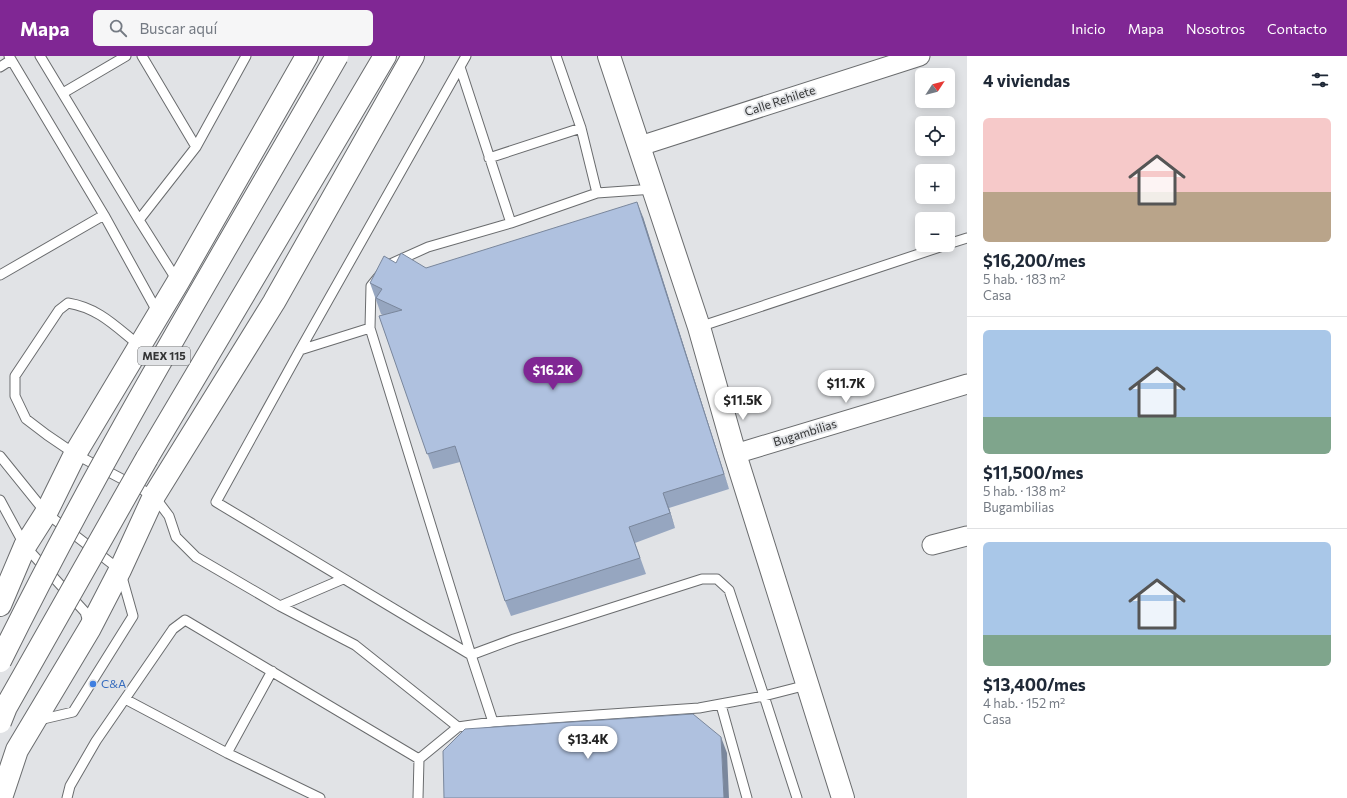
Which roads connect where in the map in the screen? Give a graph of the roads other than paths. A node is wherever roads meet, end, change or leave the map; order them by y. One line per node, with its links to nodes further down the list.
1 (40, 56): 16 (lane)
2 (126, 56): 16 (lane)
3 (142, 56): 19 (lane)
4 (246, 56): 19 (lane)
5 (307, 56): 30 (main road)
6 (337, 56): 52 (main road, MEX 115, bridge)
7 (385, 56): 59 (main road, MEX 115, bridge)
8 (414, 56): 40 (main road)
9 (466, 56): 15 (lane)
10 (556, 56): 17 (lane)
11 (609, 56): 18 (main road)
12 (920, 56): 18 (street, Calle Rehilete)
13 (10, 58): 14 (lane); 23 (lane)
14 (0, 67)
15 (460, 67): 20 (lane); 35 (lane)
16 (63, 93): 24 (lane)
17 (581, 128): 20 (lane); 22 (lane)
18 (640, 146): 21 (main road)
19 (196, 147): 24 (lane)
20 (490, 158): 25 (lane)
21 (654, 189): 22 (lane); 32 (main road)
22 (597, 193): 25 (lane)
23 (104, 215): 29 (lane); 31 (lane)
24 (139, 220): 30 (lane)
25 (510, 223): 33 (lane)
26 (967, 238): 27 (lane)
27 (955, 242)
28 (926, 252): 32 (lane)
29 (0, 275)
30 (178, 282): 31 (main road)
31 (158, 313): 34 (main road)
32 (699, 327): 38 (main road)
33 (370, 328): 35 (lane); 51 (lane)
34 (140, 346): 37 (main road); 37 (lane)
35 (300, 350): 47 (lane)
36 (967, 384): 38 (street, Bugambilias)
37 (75, 454): 40 (lane); 42 (main road)
38 (735, 454): 54 (main road)
39 (0, 456): 42 (lane)
40 (154, 496): 46 (main road); 49 (lane)
41 (0, 500): 45 (lane)
42 (46, 513): 45 (main road); 46 (lane)
43 (967, 536): 44 (street)
44 (932, 545)
45 (25, 546): 48 (main road); 50 (lane)
46 (120, 570): 50 (main road); 58 (lane)
47 (343, 579): 49 (lane); 51 (lane)
48 (0, 605)
49 (280, 606): 61 (lane)
50 (90, 628): 58 (main road)
51 (470, 655): 55 (lane); 60 (lane)
52 (0, 661)
53 (272, 671): 56 (lane); 62 (lane); 63 (lane)
54 (807, 685): 55 (lane); 70 (main road)
55 (764, 696): 57 (lane); 69 (lane)
56 (125, 698): 62 (lane); 65 (lane)
57 (721, 705): 60 (lane); 68 (lane)
58 (34, 721): 64 (main road)
59 (0, 722)
60 (492, 722): 61 (lane)
61 (458, 727): 63 (lane)
62 (227, 753): 66 (lane)
63 (419, 759): 67 (lane)
64 (1, 798)
65 (67, 798)
66 (320, 798)
67 (418, 798)
68 (747, 798)
69 (797, 798)
70 (843, 798)

